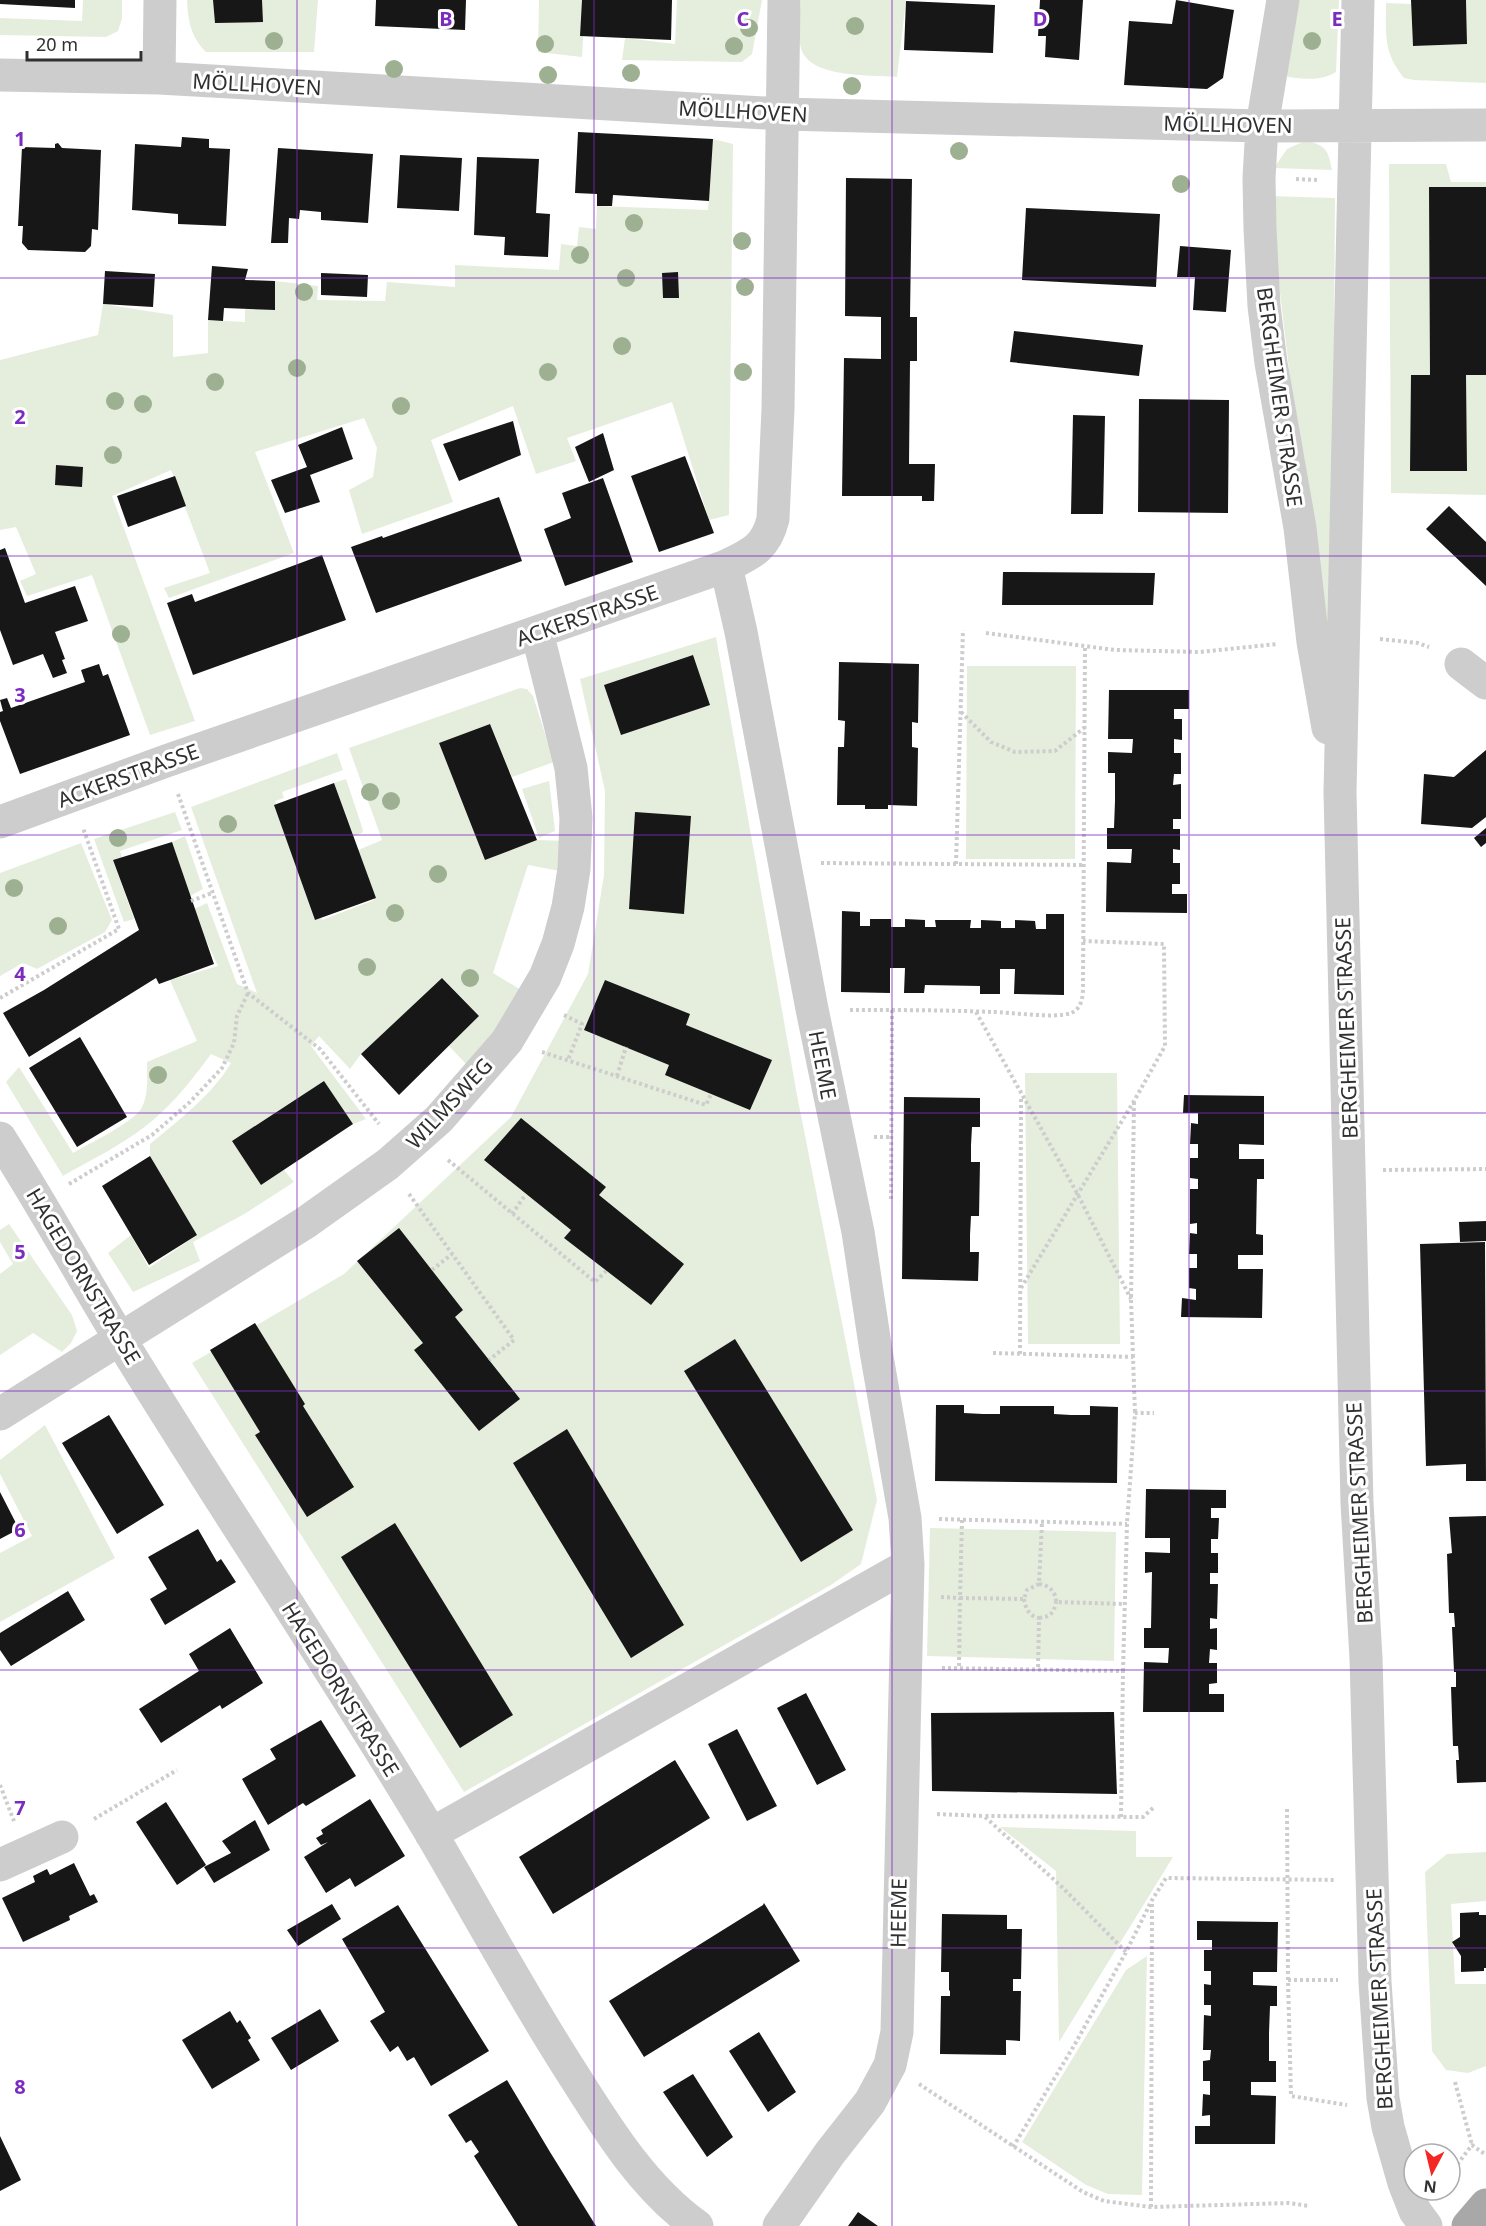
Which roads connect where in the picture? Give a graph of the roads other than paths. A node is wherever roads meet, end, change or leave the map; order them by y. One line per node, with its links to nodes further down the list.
1 (160, 0): 6 (street)
2 (784, 0): 7 (street, ACKERSTRASSE)
3 (1283, 0): 9 (street, BERGHEIMER STRASSE)
4 (1358, 0): 10 (street, BERGHEIMER STRASSE)
5 (0, 75): 6 (street, MÖLLHOVEN)
6 (159, 78): 7 (street, MÖLLHOVEN)
7 (783, 114): 9 (street, MÖLLHOVEN); 11 (street, ACKERSTRASSE)
8 (1486, 124): 10 (street, MÖLLHOVEN)
9 (1262, 126): 10 (street, MÖLLHOVEN); 13 (street, BERGHEIMER STRASSE)
10 (1355, 126): 13 (street, BERGHEIMER STRASSE)
11 (726, 566): 12 (street, ACKERSTRASSE); 18 (street, HEEME)
12 (537, 632): 14 (street, ACKERSTRASSE); 16 (street, WILMSWEG)
13 (1329, 640): 25 (street, BERGHEIMER STRASSE)
14 (0, 822)
15 (0, 1138): 16 (street, HAGEDORNSTRASSE)
16 (121, 1340): 17 (street, WILMSWEG); 19 (street, HAGEDORNSTRASSE)
17 (0, 1414)
18 (908, 1581): 19 (street); 24 (street, HEEME)
19 (431, 1834): 23 (street, HAGEDORNSTRASSE)
20 (62, 1837): 21 (street)
21 (0, 1864)
22 (1486, 2205): 26 (main road)
23 (697, 2226)
24 (779, 2226)
25 (1426, 2226)
26 (1468, 2226)

